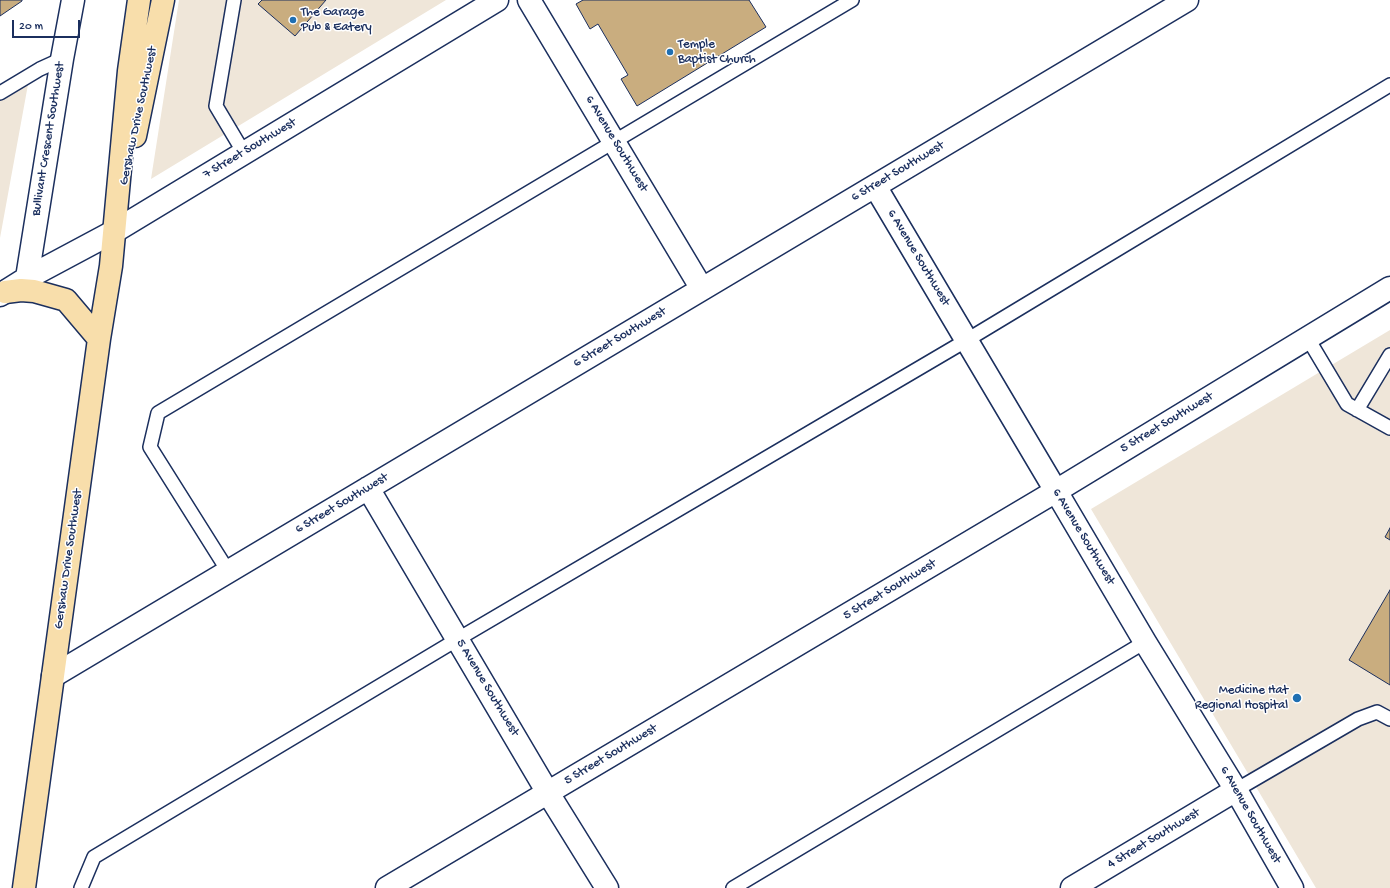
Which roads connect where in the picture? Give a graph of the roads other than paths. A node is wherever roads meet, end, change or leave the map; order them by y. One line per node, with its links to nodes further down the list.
1 (73, 0): 9 (street, Bullivant Crescent Southwest)
2 (139, 0): 15 (main road, Gershaw Drive Southwest)
3 (163, 0): 15 (main road, Gershaw Drive Southwest)
4 (234, 0): 13 (lane)
5 (497, 0): 13 (street, 7 Street Southwest)
6 (529, 0): 12 (street, 6 Avenue Southwest)
7 (852, 0): 12 (lane)
8 (1187, 0): 14 (street, 6 Street Southwest)
9 (62, 58): 11 (lane); 16 (street, Bullivant Crescent Southwest)
10 (1390, 85): 22 (lane)
11 (0, 93)
12 (614, 141): 18 (street, 6 Avenue Southwest); 28 (lane)
13 (244, 153): 15 (street, 7 Street Southwest)
14 (875, 186): 18 (street, 6 Street Southwest); 22 (street, 6 Avenue Southwest)
15 (114, 231): 16 (street, 7 Street Southwest); 21 (main road, Gershaw Drive Southwest)
16 (27, 278): 19 (street, 7 Street Southwest)
17 (1390, 288): 20 (street, 5 Street Southwest)
18 (702, 289): 26 (street, 6 Street Southwest)
19 (2, 294): 21 (main road)
20 (1306, 338): 24 (lane); 27 (street, 5 Street Southwest)
21 (99, 339): 31 (main road, Gershaw Drive Southwest)
22 (967, 340): 27 (street, 6 Avenue Southwest); 29 (lane)
23 (1390, 354): 24 (lane)
24 (1357, 410): 25 (lane)
25 (1390, 428)
26 (368, 488): 28 (street, 6 Street Southwest); 29 (street, 5 Avenue Southwest)
27 (1056, 491): 30 (street, 6 Avenue Southwest); 34 (street, 5 Street Southwest)
28 (228, 571): 31 (street, 6 Street Southwest)
29 (458, 640): 34 (street, 5 Avenue Southwest); 36 (lane)
30 (1145, 642): 33 (street, 6 Avenue Southwest); 39 (lane)
31 (53, 676): 35 (main road, Gershaw Drive Southwest)
32 (1390, 719): 33 (lane)
33 (1236, 790): 40 (street, 4 Street Southwest); 41 (street, 6 Avenue Southwest)
34 (548, 792): 37 (street, 5 Street Southwest); 38 (street, 5 Avenue Southwest)
35 (24, 888)
36 (80, 888)
37 (387, 888)
38 (607, 888)
39 (733, 888)
40 (1072, 888)
41 (1292, 888)

